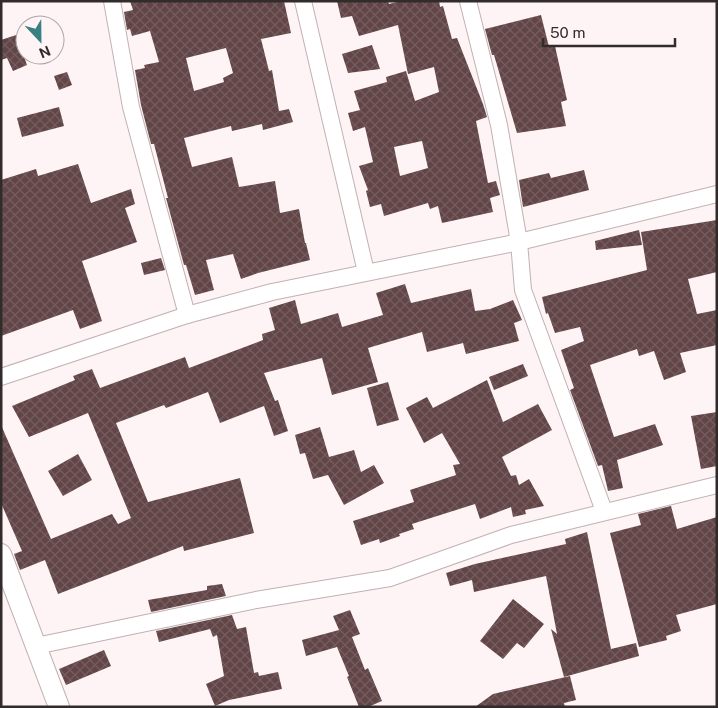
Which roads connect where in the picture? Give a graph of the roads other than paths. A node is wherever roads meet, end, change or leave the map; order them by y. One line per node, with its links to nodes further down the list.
1 (112, 1): 7 (street)
2 (303, 1): 6 (street)
3 (468, 1): 5 (street)
4 (717, 194): 5 (street)
5 (519, 242): 6 (street); 10 (street)
6 (366, 272): 7 (street)
7 (187, 315): 8 (street)
8 (1, 377)
9 (717, 485): 10 (street)
10 (604, 512): 12 (street)
11 (1, 554): 12 (street)
12 (36, 646): 13 (street)
13 (59, 707)

